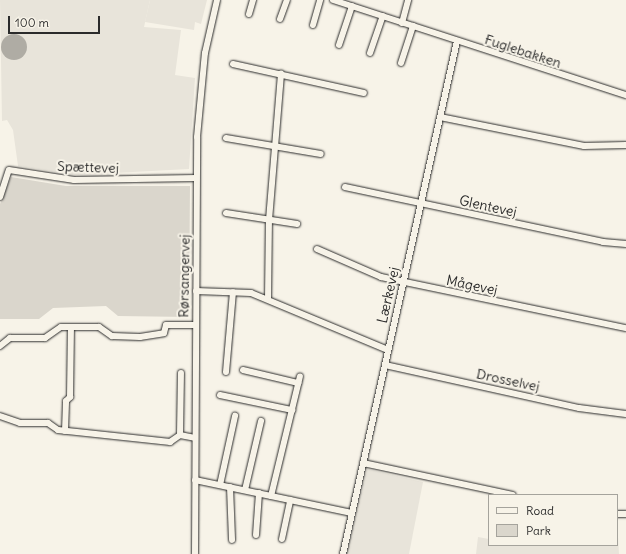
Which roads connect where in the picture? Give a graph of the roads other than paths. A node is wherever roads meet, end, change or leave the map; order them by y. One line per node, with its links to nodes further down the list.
1 (217, 0): 27 (street, Rørsangervej)
2 (253, 0): 8 (street)
3 (287, 0): 10 (street)
4 (320, 0): 12 (street)
5 (333, 0): 7 (street, Fuglebakken)
6 (408, 0): 11 (street)
7 (352, 6): 9 (street, Fuglebakken); 15 (street)
8 (249, 14)
9 (383, 16): 11 (street, Fuglebakken); 16 (street)
10 (280, 19)
11 (402, 23): 13 (street, Fuglebakken)
12 (313, 24)
13 (413, 26): 14 (street, Fuglebakken); 17 (street)
14 (457, 41): 21 (street, Fuglebakken); 22 (street, Lærkevej)
15 (339, 45)
16 (370, 53)
17 (401, 63)
18 (233, 64): 19 (street)
19 (281, 73): 20 (street); 24 (street)
20 (364, 93)
21 (626, 95)
22 (440, 117): 25 (street); 30 (street, Lærkevej)
23 (226, 138): 24 (street)
24 (274, 145): 26 (street); 32 (street)
25 (626, 145)
26 (321, 154)
27 (196, 178): 29 (street, Spættevej); 37 (street, Rørsangervej)
28 (345, 187): 30 (street, Glentevej)
29 (0, 197)
30 (420, 205): 34 (street, Glentevej); 36 (street, Lærkevej)
31 (226, 213): 32 (street)
32 (269, 220): 33 (street); 39 (street)
33 (297, 224)
34 (626, 244)
35 (317, 249): 36 (street, Mågevej)
36 (403, 282): 42 (street, Mågevej); 44 (street, Lærkevej)
37 (196, 291): 38 (street); 40 (street, Rørsangervej)
38 (233, 292): 39 (street); 47 (street)
39 (268, 299): 44 (street)
40 (195, 325): 41 (street); 57 (street, Rørsangervej)
41 (71, 327): 43 (street); 55 (street)
42 (626, 328)
43 (0, 346)
44 (388, 350): 45 (street, Lærkevej)
45 (385, 365): 51 (street, Drosselvej); 58 (street, Lærkevej)
46 (243, 370): 50 (street)
47 (226, 372)
48 (181, 373): 56 (street)
49 (220, 395): 50 (street)
50 (292, 410): 65 (street)
51 (626, 414)
52 (0, 416): 55 (street)
53 (235, 416): 60 (street)
54 (260, 421): 62 (street)
55 (65, 431): 56 (street)
56 (180, 435): 57 (street)
57 (195, 438): 59 (street, Rørsangervej)
58 (363, 463): 64 (street); 67 (street, Lærkevej)
59 (195, 480): 60 (street); 71 (street, Rørsangervej)
60 (220, 485): 61 (street)
61 (230, 487): 62 (street); 70 (street)
62 (245, 490): 63 (street)
63 (259, 494): 65 (street); 68 (street)
64 (508, 494)
65 (271, 496): 66 (street)
66 (290, 500): 67 (street); 69 (street)
67 (351, 513): 72 (street, Lærkevej)
68 (256, 534)
69 (282, 539)
70 (232, 540)
71 (195, 554)
72 (343, 554)

